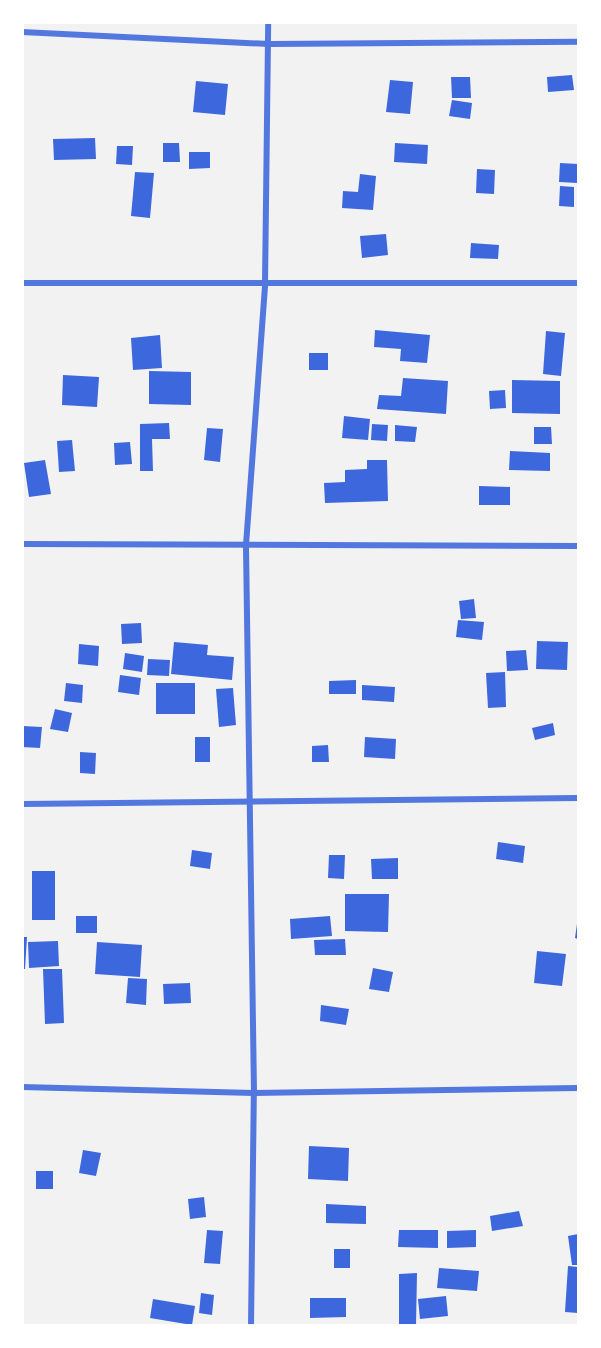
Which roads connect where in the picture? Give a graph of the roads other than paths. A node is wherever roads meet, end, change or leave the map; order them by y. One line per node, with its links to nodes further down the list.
1 (268, 22): 4 (street)
2 (22, 32): 4 (street)
3 (579, 42): 4 (street)
4 (270, 44): 7 (street)
5 (579, 283): 7 (street)
6 (22, 284): 7 (street)
7 (264, 284): 9 (street)
8 (22, 544): 9 (street)
9 (246, 545): 10 (street); 12 (street)
10 (579, 546)
11 (579, 798): 12 (street)
12 (252, 801): 13 (street); 16 (street)
13 (22, 804)
14 (22, 1087): 16 (street)
15 (579, 1088): 16 (street)
16 (254, 1093): 17 (street)
17 (251, 1326)

